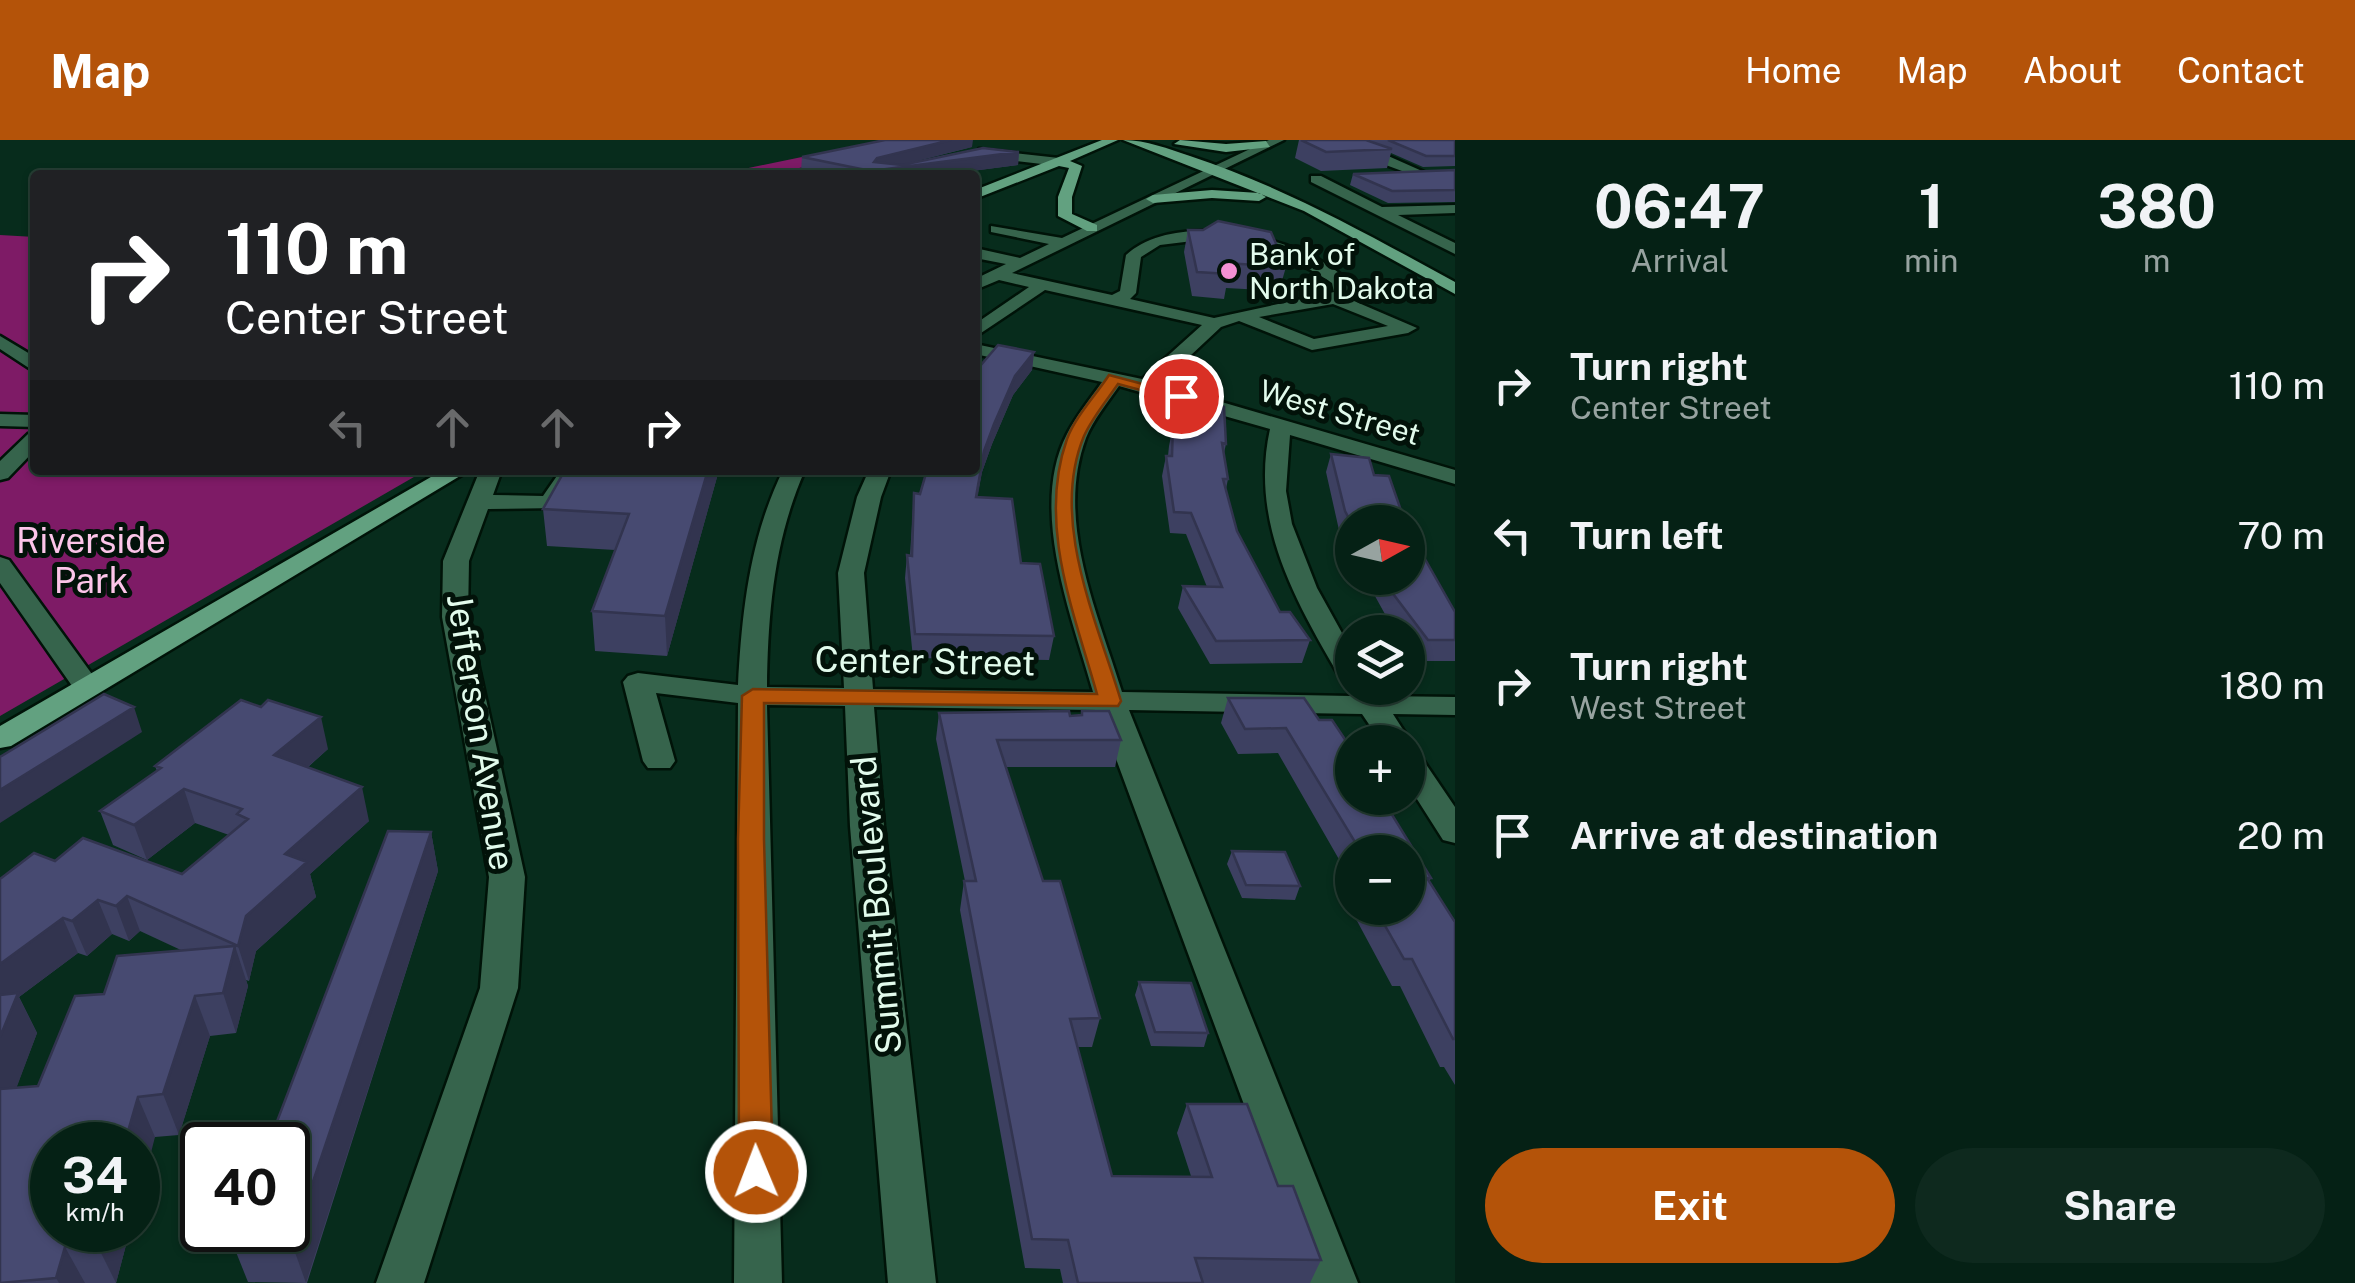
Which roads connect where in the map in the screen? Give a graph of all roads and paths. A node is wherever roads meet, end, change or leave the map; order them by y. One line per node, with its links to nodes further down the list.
1 (1112, 140): 9 (main road)
2 (1120, 140): 6 (main road)
3 (1130, 140): 6 (main road)
4 (1275, 142): 5 (street); 6 (main road); 10 (street)
5 (1296, 142)
6 (1156, 145): 10 (main road); 13 (main road)
7 (1319, 145): 12 (street)
8 (969, 154): 9 (street)
9 (1059, 162): 14 (main road); 19 (main road)
10 (1221, 166): 13 (street); 16 (main road); 26 (main road)
11 (1329, 169): 18 (street)
12 (1380, 176)
13 (1182, 184): 15 (street)
14 (980, 193)
15 (1153, 199): 16 (main road); 19 (street)
16 (1309, 208): 30 (main road)
17 (1455, 208): 18 (street)
18 (1378, 212): 23 (street)
19 (1097, 225): 21 (street); 22 (street)
20 (996, 229): 22 (street)
21 (1168, 237): 31 (street); 32 (street)
22 (1061, 242): 25 (street)
23 (1453, 247)
24 (980, 254): 25 (street)
25 (1019, 262): 27 (street)
26 (1455, 272)
27 (994, 274): 28 (street); 29 (street)
28 (980, 282)
29 (1042, 285): 32 (street); 36 (street)
30 (1455, 288)
31 (1335, 300): 33 (street); 37 (street)
32 (1114, 301): 35 (street)
33 (1286, 307): 34 (street); 37 (street)
34 (1240, 315): 35 (street); 37 (street)
35 (1215, 323): 41 (street)
36 (980, 328)
37 (1358, 338)
38 (0, 341): 40 (street)
39 (980, 350): 41 (street, West Street)
40 (30, 362)
41 (1130, 382): 44 (street, West Street); 59 (street)
42 (0, 420): 43 (street)
43 (30, 421)
44 (1281, 426): 51 (street, West Street); 54 (street)
45 (30, 443): 46 (street)
46 (0, 472)
47 (450, 475): 55 (main road)
48 (569, 475): 52 (street)
49 (792, 475): 56 (street)
50 (878, 475): 58 (street, Summit Boulevard)
51 (1455, 477)
52 (485, 486): 66 (street, Jefferson Avenue)
53 (0, 565): 55 (street)
54 (1335, 646)
55 (87, 687): 62 (main road)
56 (753, 696): 58 (street, Center Street); 63 (street, Center Street); 67 (street)
57 (1335, 697): 59 (street, Center Street)
58 (859, 698): 59 (street, Center Street); 68 (street, Summit Boulevard)
59 (1110, 701): 69 (street)
60 (1425, 703): 61 (street, Center Street)
61 (1455, 706)
62 (0, 739)
63 (659, 761)
64 (1425, 786): 65 (street)
65 (1455, 832)
66 (400, 1283)
67 (758, 1283)
68 (912, 1283)
69 (1334, 1283)

